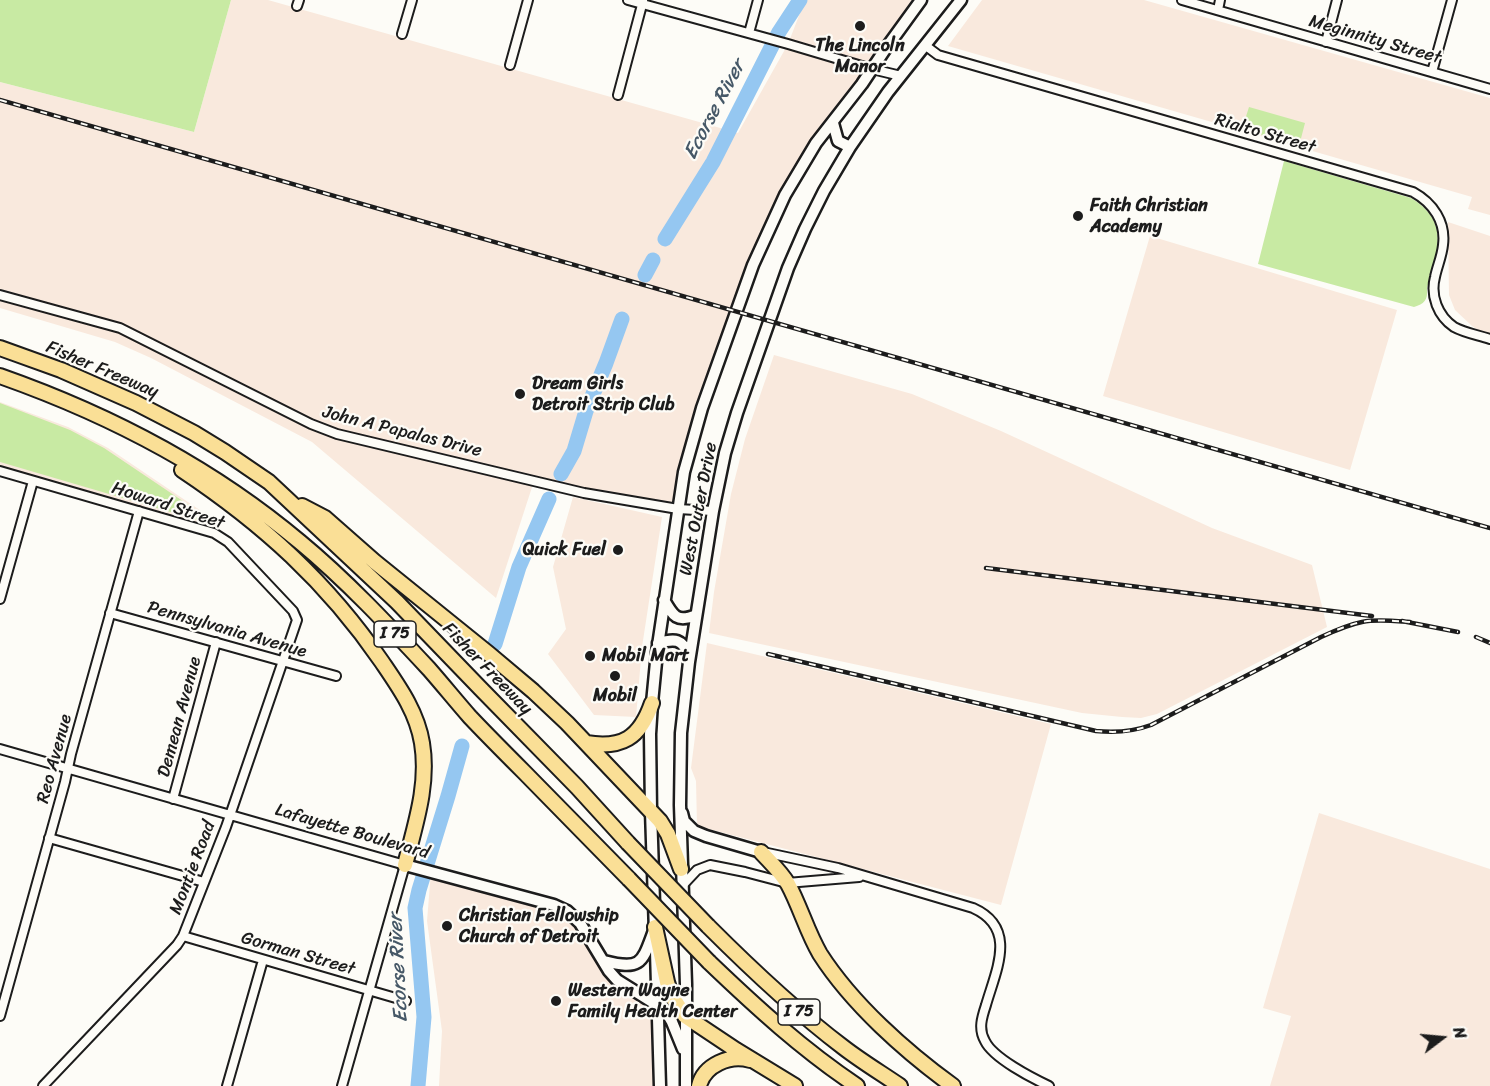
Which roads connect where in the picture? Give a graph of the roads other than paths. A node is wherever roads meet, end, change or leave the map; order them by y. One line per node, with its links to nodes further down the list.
1 (412, 0): 14 (street)
2 (528, 0): 17 (street)
3 (628, 0): 11 (street)
4 (758, 0): 13 (street)
5 (921, 0): 18 (main road, West Outer Drive)
6 (962, 0): 16 (main road, West Outer Drive)
7 (1182, 0): 12 (street, Meginnity Street)
8 (1220, 0): 12 (street)
9 (1337, 0): 15 (street)
10 (1452, 0): 19 (street)
11 (642, 2): 13 (street); 22 (street)
12 (1218, 10): 15 (street, Meginnity Street)
13 (749, 33): 18 (street)
14 (402, 34)
15 (1326, 42): 19 (street, Meginnity Street)
16 (926, 46): 20 (main road, West Outer Drive); 26 (street, Rialto Street)
17 (510, 65)
18 (872, 69): 20 (street); 23 (main road, West Outer Drive)
19 (1432, 72): 21 (street, Meginnity Street)
20 (901, 76): 24 (main road, West Outer Drive)
21 (1490, 89)
22 (618, 95)
23 (833, 123): 24 (main road); 33 (main road, West Outer Drive)
24 (850, 147): 35 (main road, West Outer Drive)
25 (0, 295): 33 (street, John A Papalas Drive)
26 (1490, 339)
27 (0, 348): 32 (highway, Fisher Freeway / I 75)
28 (0, 376): 29 (highway, I 75)
29 (128, 429): 56 (highway); 80 (highway, I 75, bridge)
30 (0, 471): 31 (street, Howard Street)
31 (33, 481): 34 (street, Howard Street); 36 (street)
32 (284, 496): 47 (highway); 81 (highway, Fisher Freeway / I 75, bridge)
33 (678, 509): 35 (street, John A Papalas Drive); 37 (main road, West Outer Drive)
34 (139, 511): 38 (street, Reo Avenue); 40 (street, Howard Street)
35 (712, 511): 39 (main road, West Outer Drive)
36 (0, 599)
37 (664, 599): 39 (main road); 42 (main road, West Outer Drive)
38 (110, 613): 41 (street, Pennsylvania Avenue); 49 (street, Reo Avenue)
39 (696, 615): 43 (main road, West Outer Drive)
40 (297, 617): 44 (street, Montie Road)
41 (216, 642): 44 (street, Pennsylvania Avenue); 50 (street, Demean Avenue)
42 (658, 642): 43 (main road); 46 (main road, West Outer Drive)
43 (690, 655): 51 (main road, West Outer Drive)
44 (283, 661): 45 (street, Pennsylvania Avenue); 53 (street, Montie Road)
45 (336, 676)
46 (652, 703): 47 (highway); 52 (main road, West Outer Drive)
47 (586, 743): 52 (highway)
48 (0, 749): 49 (street, Lafayette Boulevard)
49 (67, 768): 50 (street, Lafayette Boulevard); 54 (street, Reo Avenue)
50 (173, 798): 53 (street, Lafayette Boulevard)
51 (680, 805): 55 (main road); 57 (main road, West Outer Drive)
52 (651, 812): 57 (highway); 62 (main road, West Outer Drive)
53 (230, 815): 56 (street, Lafayette Boulevard); 59 (street, Montie Road)
54 (49, 838): 59 (street); 69 (street, Reo Avenue)
55 (762, 852): 58 (street); 60 (highway)
56 (405, 865): 65 (main road, Lafayette Boulevard); 66 (street)
57 (681, 869): 61 (main road, West Outer Drive)
58 (866, 876): 60 (street); 83 (street)
59 (204, 882): 63 (street, Montie Road)
60 (787, 883): 61 (street); 82 (highway)
61 (682, 886): 70 (main road, West Outer Drive)
62 (655, 927): 65 (main road); 68 (main road, West Outer Drive); 70 (highway)
63 (183, 936): 64 (street, Gorman Street); 73 (street, Montie Road)
64 (263, 960): 66 (street, Gorman Street); 74 (street)
65 (604, 961): 68 (main road, Lafayette Boulevard)
66 (369, 990): 67 (street, Gorman Street); 75 (street)
67 (406, 1001)
68 (657, 1006): 71 (main road, Lafayette Boulevard); 76 (main road, West Outer Drive)
69 (0, 1016)
70 (686, 1016): 71 (main road, West Outer Drive); 72 (highway)
71 (686, 1055): 77 (main road, West Outer Drive)
72 (751, 1060): 78 (highway); 79 (highway)
73 (44, 1086)
74 (227, 1086)
75 (342, 1086)
76 (660, 1086)
77 (686, 1086)
78 (699, 1086)
79 (795, 1086)
80 (857, 1086)
81 (900, 1086)
82 (953, 1086)
83 (1048, 1086)

